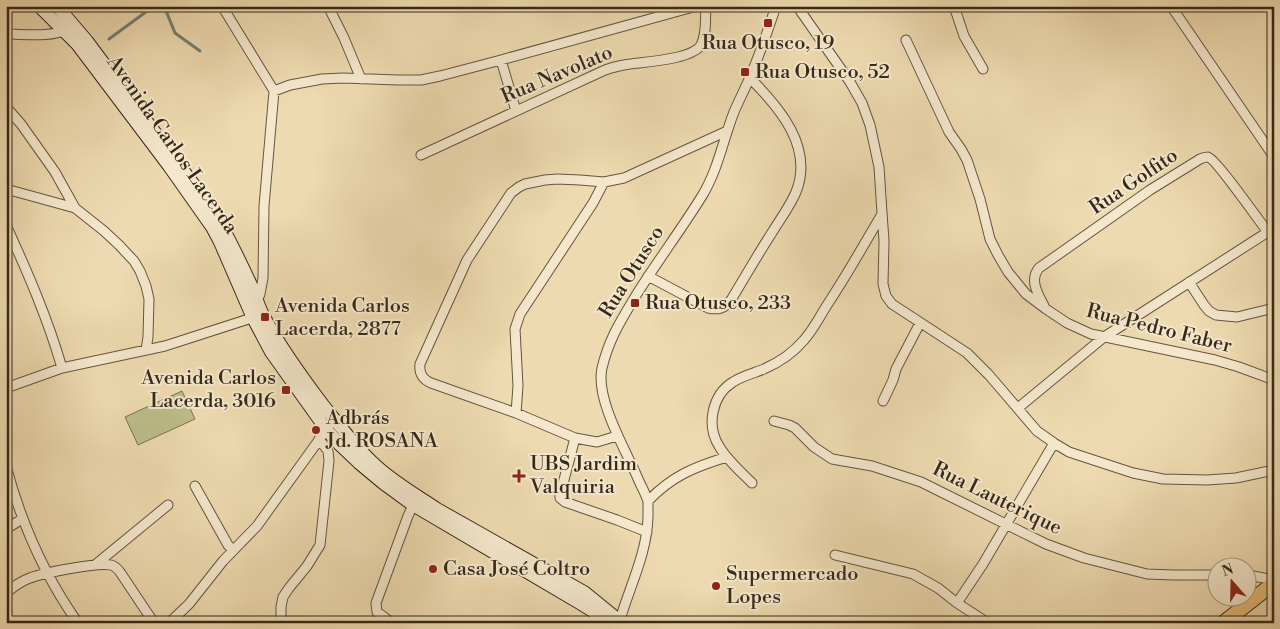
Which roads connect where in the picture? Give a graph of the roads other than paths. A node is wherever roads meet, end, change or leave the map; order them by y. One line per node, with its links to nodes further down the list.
1 (40, 6): 11 (main road, Avenida Carlos Lacerda)
2 (56, 6): 11 (main road, Avenida Carlos Lacerda)
3 (222, 6): 18 (street)
4 (328, 6): 17 (street)
5 (697, 6): 14 (street)
6 (706, 6): 20 (street, Rua Navolato)
7 (776, 6): 16 (street, Rua Otusco)
8 (797, 6): 27 (street)
9 (954, 6): 15 (street)
10 (1170, 6): 23 (street)
11 (70, 28): 12 (street); 34 (main road, Avenida Carlos Lacerda)
12 (6, 34)
13 (906, 40): 32 (street, Rua Pedro Faber)
14 (502, 60): 17 (street); 20 (street)
15 (983, 69)
16 (750, 78): 21 (street, Rua Otusco); 30 (street)
17 (361, 79): 18 (street)
18 (274, 91): 34 (street)
19 (6, 107): 26 (street)
20 (516, 111): 22 (street, Rua Navolato)
21 (727, 132): 24 (street); 30 (street, Rua Otusco)
22 (421, 155)
23 (1274, 157)
24 (604, 182): 43 (street); 43 (street)
25 (6, 190): 26 (street)
26 (75, 208): 37 (street)
27 (882, 213): 35 (street); 49 (street)
28 (6, 225): 38 (street)
29 (1271, 230): 31 (street); 32 (street, Rua Golfito)
30 (648, 276): 46 (street, Rua Otusco)
31 (1189, 282): 33 (street); 36 (street)
32 (1046, 309): 36 (street, Rua Pedro Faber)
33 (1270, 309)
34 (256, 311): 37 (street); 45 (main road, Avenida Carlos Lacerda)
35 (920, 323): 41 (street); 42 (street)
36 (1104, 337): 39 (street, Rua Pedro Faber); 42 (street)
37 (146, 350): 38 (street)
38 (62, 368): 40 (street)
39 (1274, 380)
40 (6, 388)
41 (883, 401)
42 (1018, 408): 48 (street)
43 (516, 414): 47 (street)
44 (774, 421): 58 (street, Rua Lauterique)
45 (327, 430): 56 (main road, Avenida Carlos Lacerda); 61 (street); 70 (main road, Avenida Carlos Lacerda); 74 (street)
46 (617, 436): 47 (street); 54 (street, Rua Otusco)
47 (575, 438): 60 (street)
48 (1054, 443): 51 (street); 58 (street)
49 (727, 457): 52 (street); 54 (street)
50 (6, 466): 57 (street)
51 (1274, 470)
52 (752, 483)
53 (195, 486): 61 (street)
54 (648, 501): 60 (street, Rua Otusco)
55 (168, 505): 63 (street)
56 (413, 505): 70 (main road, Avenida Carlos Lacerda); 75 (street)
57 (22, 518): 59 (street); 64 (street)
58 (1006, 525): 65 (street, Rua Lauterique); 69 (street)
59 (6, 529)
60 (648, 532): 70 (street, Rua Otusco)
61 (233, 550): 73 (street)
62 (836, 556): 69 (street)
63 (95, 565): 64 (street); 72 (street)
64 (46, 574): 68 (street); 71 (street)
65 (1208, 575)
66 (1258, 577): 67 (street)
67 (1274, 581): 77 (main road)
68 (6, 592)
69 (957, 603): 76 (street)
70 (618, 622)
71 (78, 623)
72 (154, 623)
73 (169, 623)
74 (281, 623)
75 (392, 623)
76 (988, 623)
77 (1222, 623)

